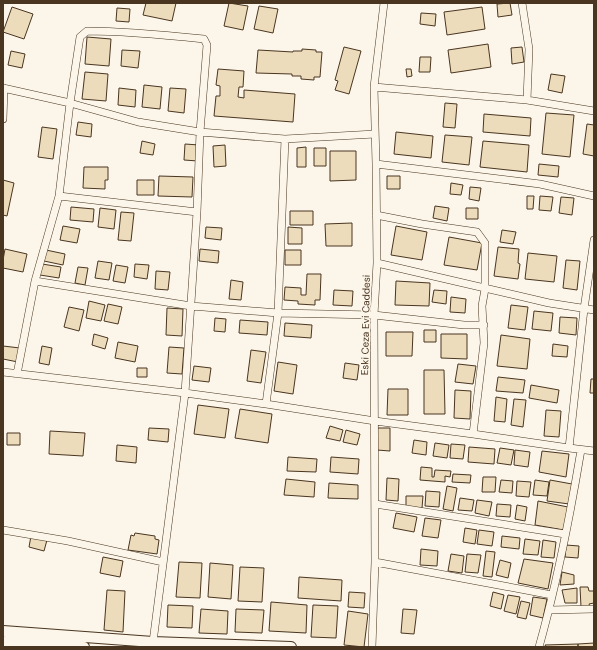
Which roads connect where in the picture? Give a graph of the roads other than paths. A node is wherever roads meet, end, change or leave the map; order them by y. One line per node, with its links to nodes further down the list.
1 (384, 3): 3 (street, Eski Ceza Evi Caddesi)
2 (522, 3): 5 (street)
3 (374, 87): 5 (street); 10 (street, Eski Ceza Evi Caddesi)
4 (3, 88): 6 (street); 8 (street)
5 (526, 100): 7 (street)
6 (70, 103): 9 (street); 9 (street); 13 (street)
7 (594, 111)
8 (3, 119)
9 (200, 132): 11 (street); 15 (street)
10 (375, 134): 11 (street); 12 (street, Eski Ceza Evi Caddesi)
11 (285, 139): 24 (street)
12 (376, 164): 14 (street); 16 (street, Eski Ceza Evi Caddesi)
13 (59, 196): 15 (street); 19 (street)
14 (594, 196)
15 (197, 212): 21 (street)
16 (376, 215): 18 (street, Eski Ceza Evi Caddesi); 20 (street)
17 (594, 240): 22 (street)
18 (377, 263): 20 (street); 25 (street, Eski Ceza Evi Caddesi)
19 (35, 281): 21 (street); 28 (street)
20 (485, 289): 22 (street); 26 (street)
21 (191, 306): 24 (street); 29 (street)
22 (584, 309): 23 (street); 33 (street)
23 (594, 310)
24 (278, 313): 25 (street); 30 (street)
25 (374, 315): 26 (street); 31 (street, Eski Ceza Evi Caddesi)
26 (484, 325): 32 (street)
27 (3, 372): 28 (street)
28 (17, 374): 29 (street)
29 (185, 393): 30 (street); 39 (street)
30 (266, 404): 31 (street)
31 (374, 421): 32 (street); 36 (street, Eski Ceza Evi Caddesi)
32 (473, 434): 33 (street)
33 (569, 448): 34 (street)
34 (581, 450): 35 (street); 38 (street)
35 (594, 451)
36 (375, 504): 38 (street); 40 (street, Eski Ceza Evi Caddesi)
37 (3, 530): 39 (street)
38 (565, 534): 41 (street)
39 (164, 562): 46 (street)
40 (375, 562): 41 (street); 50 (street, Eski Ceza Evi Caddesi)
41 (552, 595): 43 (street)
42 (594, 609): 43 (street)
43 (550, 610): 51 (street)
44 (3, 631): 46 (main road)
45 (3, 641): 47 (main road)
46 (153, 642): 49 (main road)
47 (46, 645): 48 (main road)
48 (84, 647)
49 (291, 647)
50 (372, 647)
51 (539, 647)

